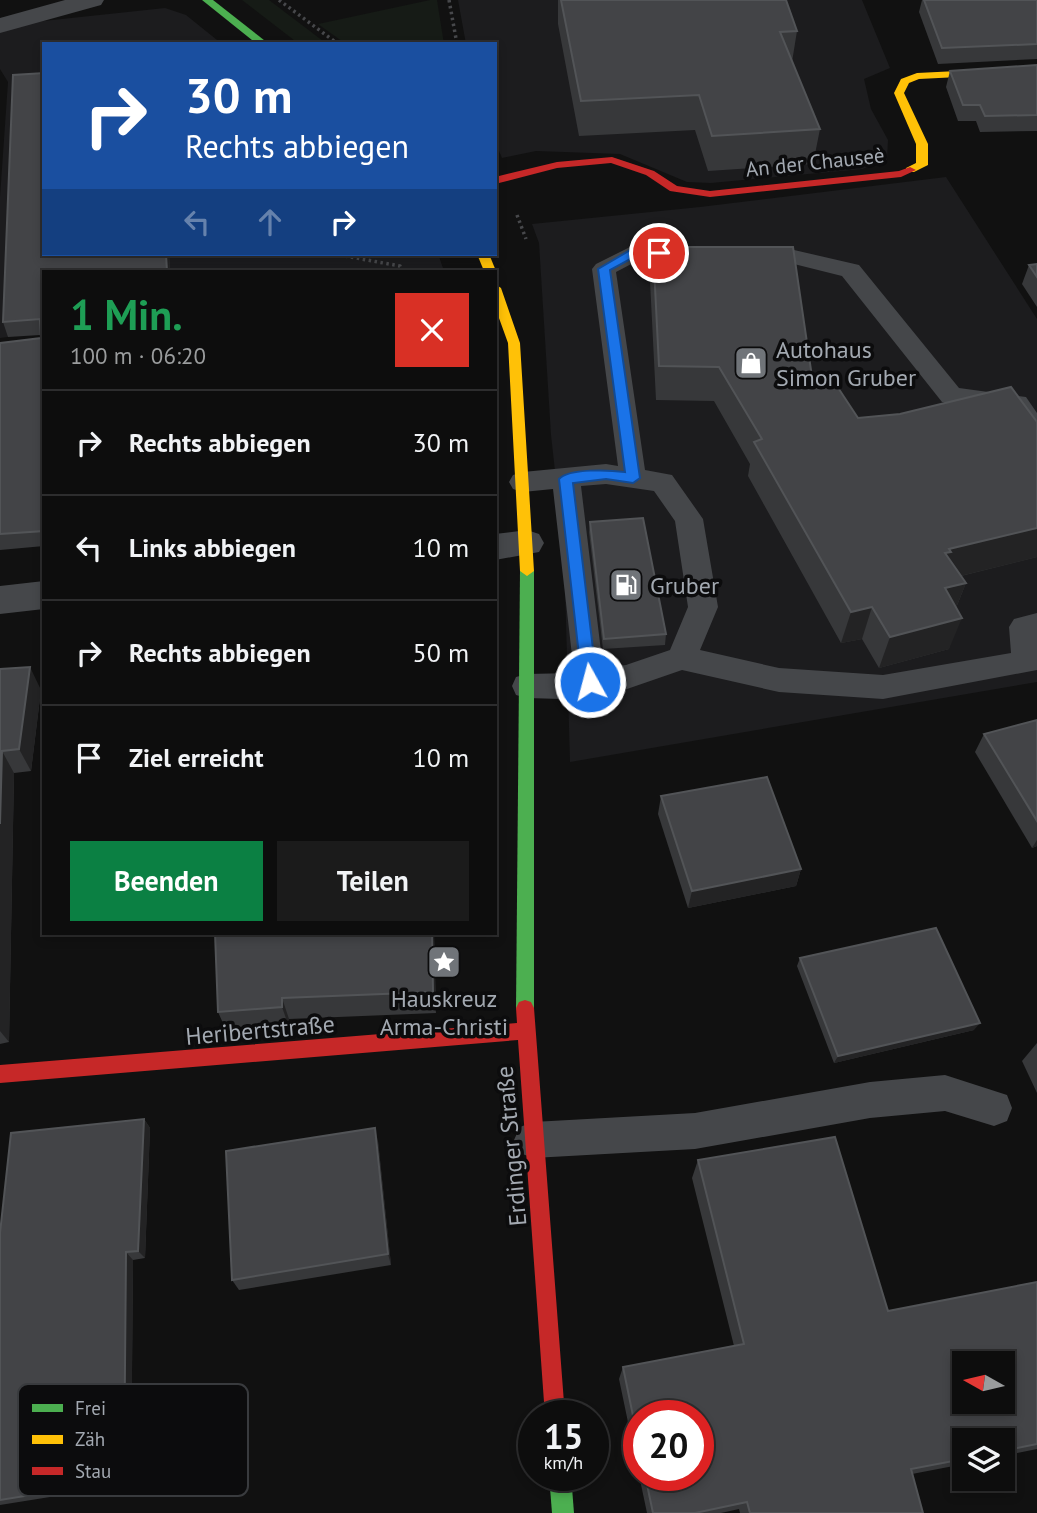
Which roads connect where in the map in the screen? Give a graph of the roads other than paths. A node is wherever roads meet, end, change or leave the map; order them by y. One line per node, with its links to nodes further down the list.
1 (92, 0): 3 (street)
2 (207, 0): 4 (main road)
3 (0, 26)
4 (261, 42)
5 (1037, 70): 6 (main road, An der Chauseè)
6 (497, 180)
7 (497, 294): 11 (main road, Erdinger Straße)
8 (1037, 433): 9 (lane)
9 (633, 478): 10 (lane); 16 (lane)
10 (566, 479): 11 (lane); 17 (lane)
11 (523, 482): 12 (main road, Erdinger Straße)
12 (511, 545): 18 (main road, Erdinger Straße)
13 (42, 595): 14 (street)
14 (0, 600)
15 (1037, 624): 16 (lane)
16 (682, 658): 17 (lane)
17 (590, 682): 18 (lane)
18 (527, 686): 19 (main road, Erdinger Straße)
19 (525, 1031): 20 (main road, Heribertstraße); 22 (main road, Erdinger Straße)
20 (0, 1074)
21 (995, 1108): 22 (lane)
22 (533, 1140): 23 (main road, Erdinger Straße)
23 (554, 1400)
24 (561, 1491): 25 (main road)
25 (563, 1513)

